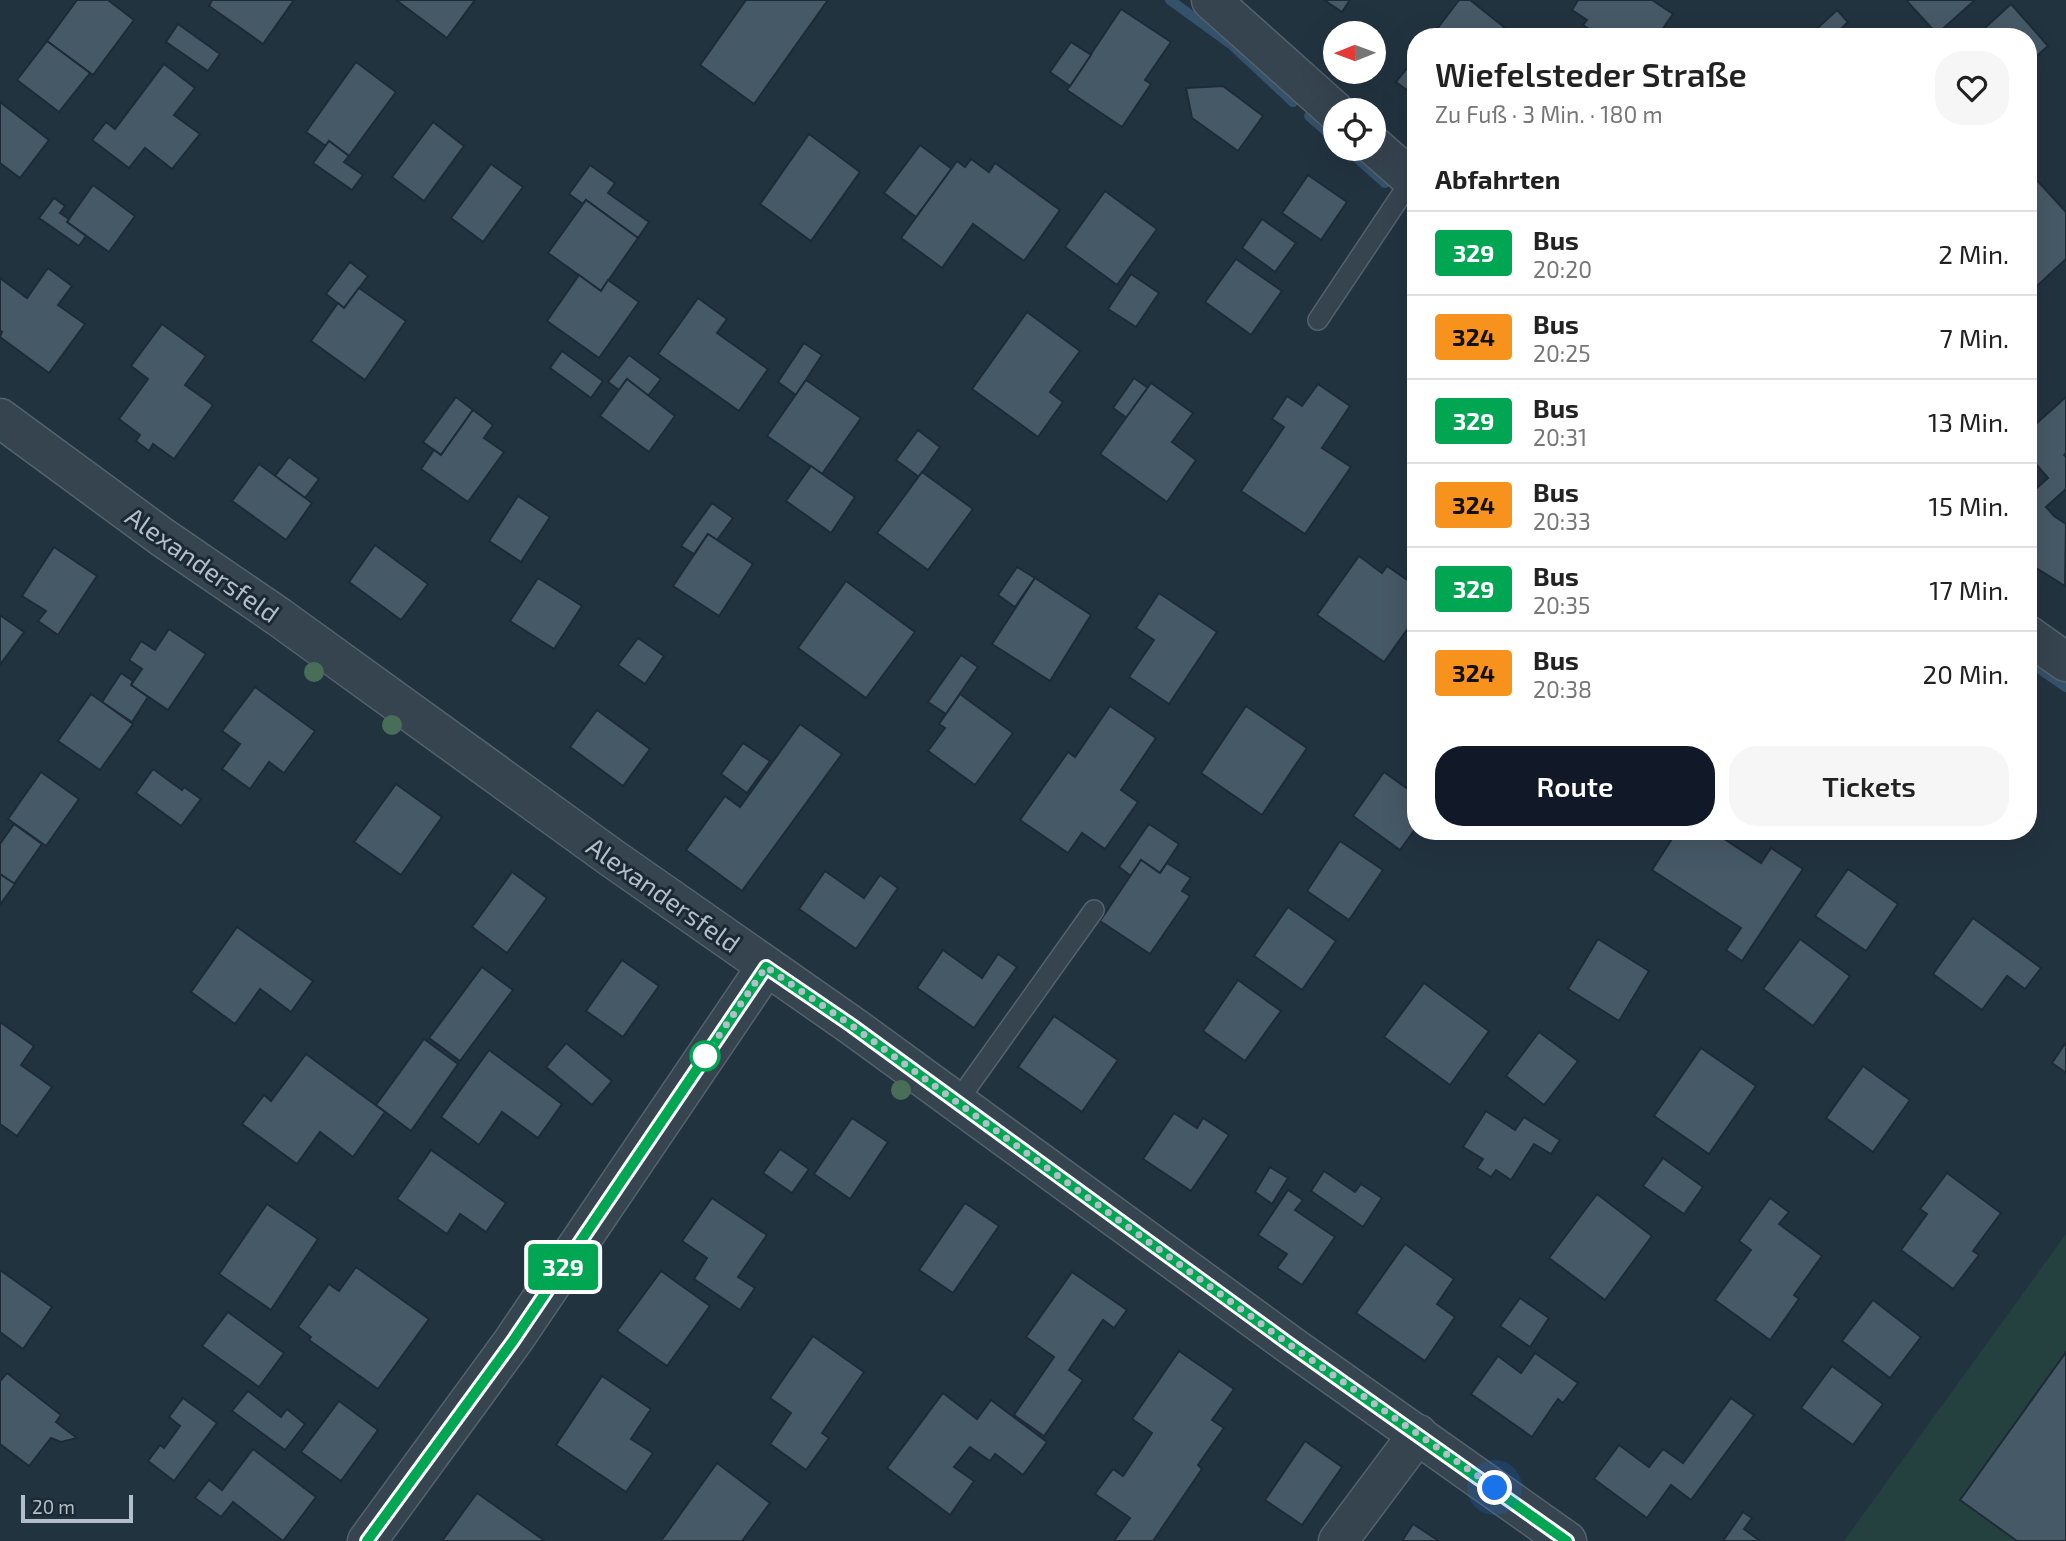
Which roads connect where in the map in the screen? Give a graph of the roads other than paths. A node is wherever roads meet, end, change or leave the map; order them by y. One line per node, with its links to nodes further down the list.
1 (1211, 0): 2 (street)
2 (1323, 100)
3 (1386, 156): 4 (street)
4 (1407, 175)
5 (1407, 191): 6 (lane)
6 (1318, 320)
7 (0, 418): 11 (street, Alexandersfeld)
8 (2037, 641): 9 (street)
9 (2066, 662)
10 (1094, 910): 12 (lane)
11 (766, 967): 12 (street, Alexandersfeld); 14 (street)
12 (957, 1102): 13 (street, Alexandersfeld)
13 (1418, 1434): 15 (street); 16 (street, Alexandersfeld)
14 (368, 1541)
15 (1338, 1541)
16 (1567, 1541)

